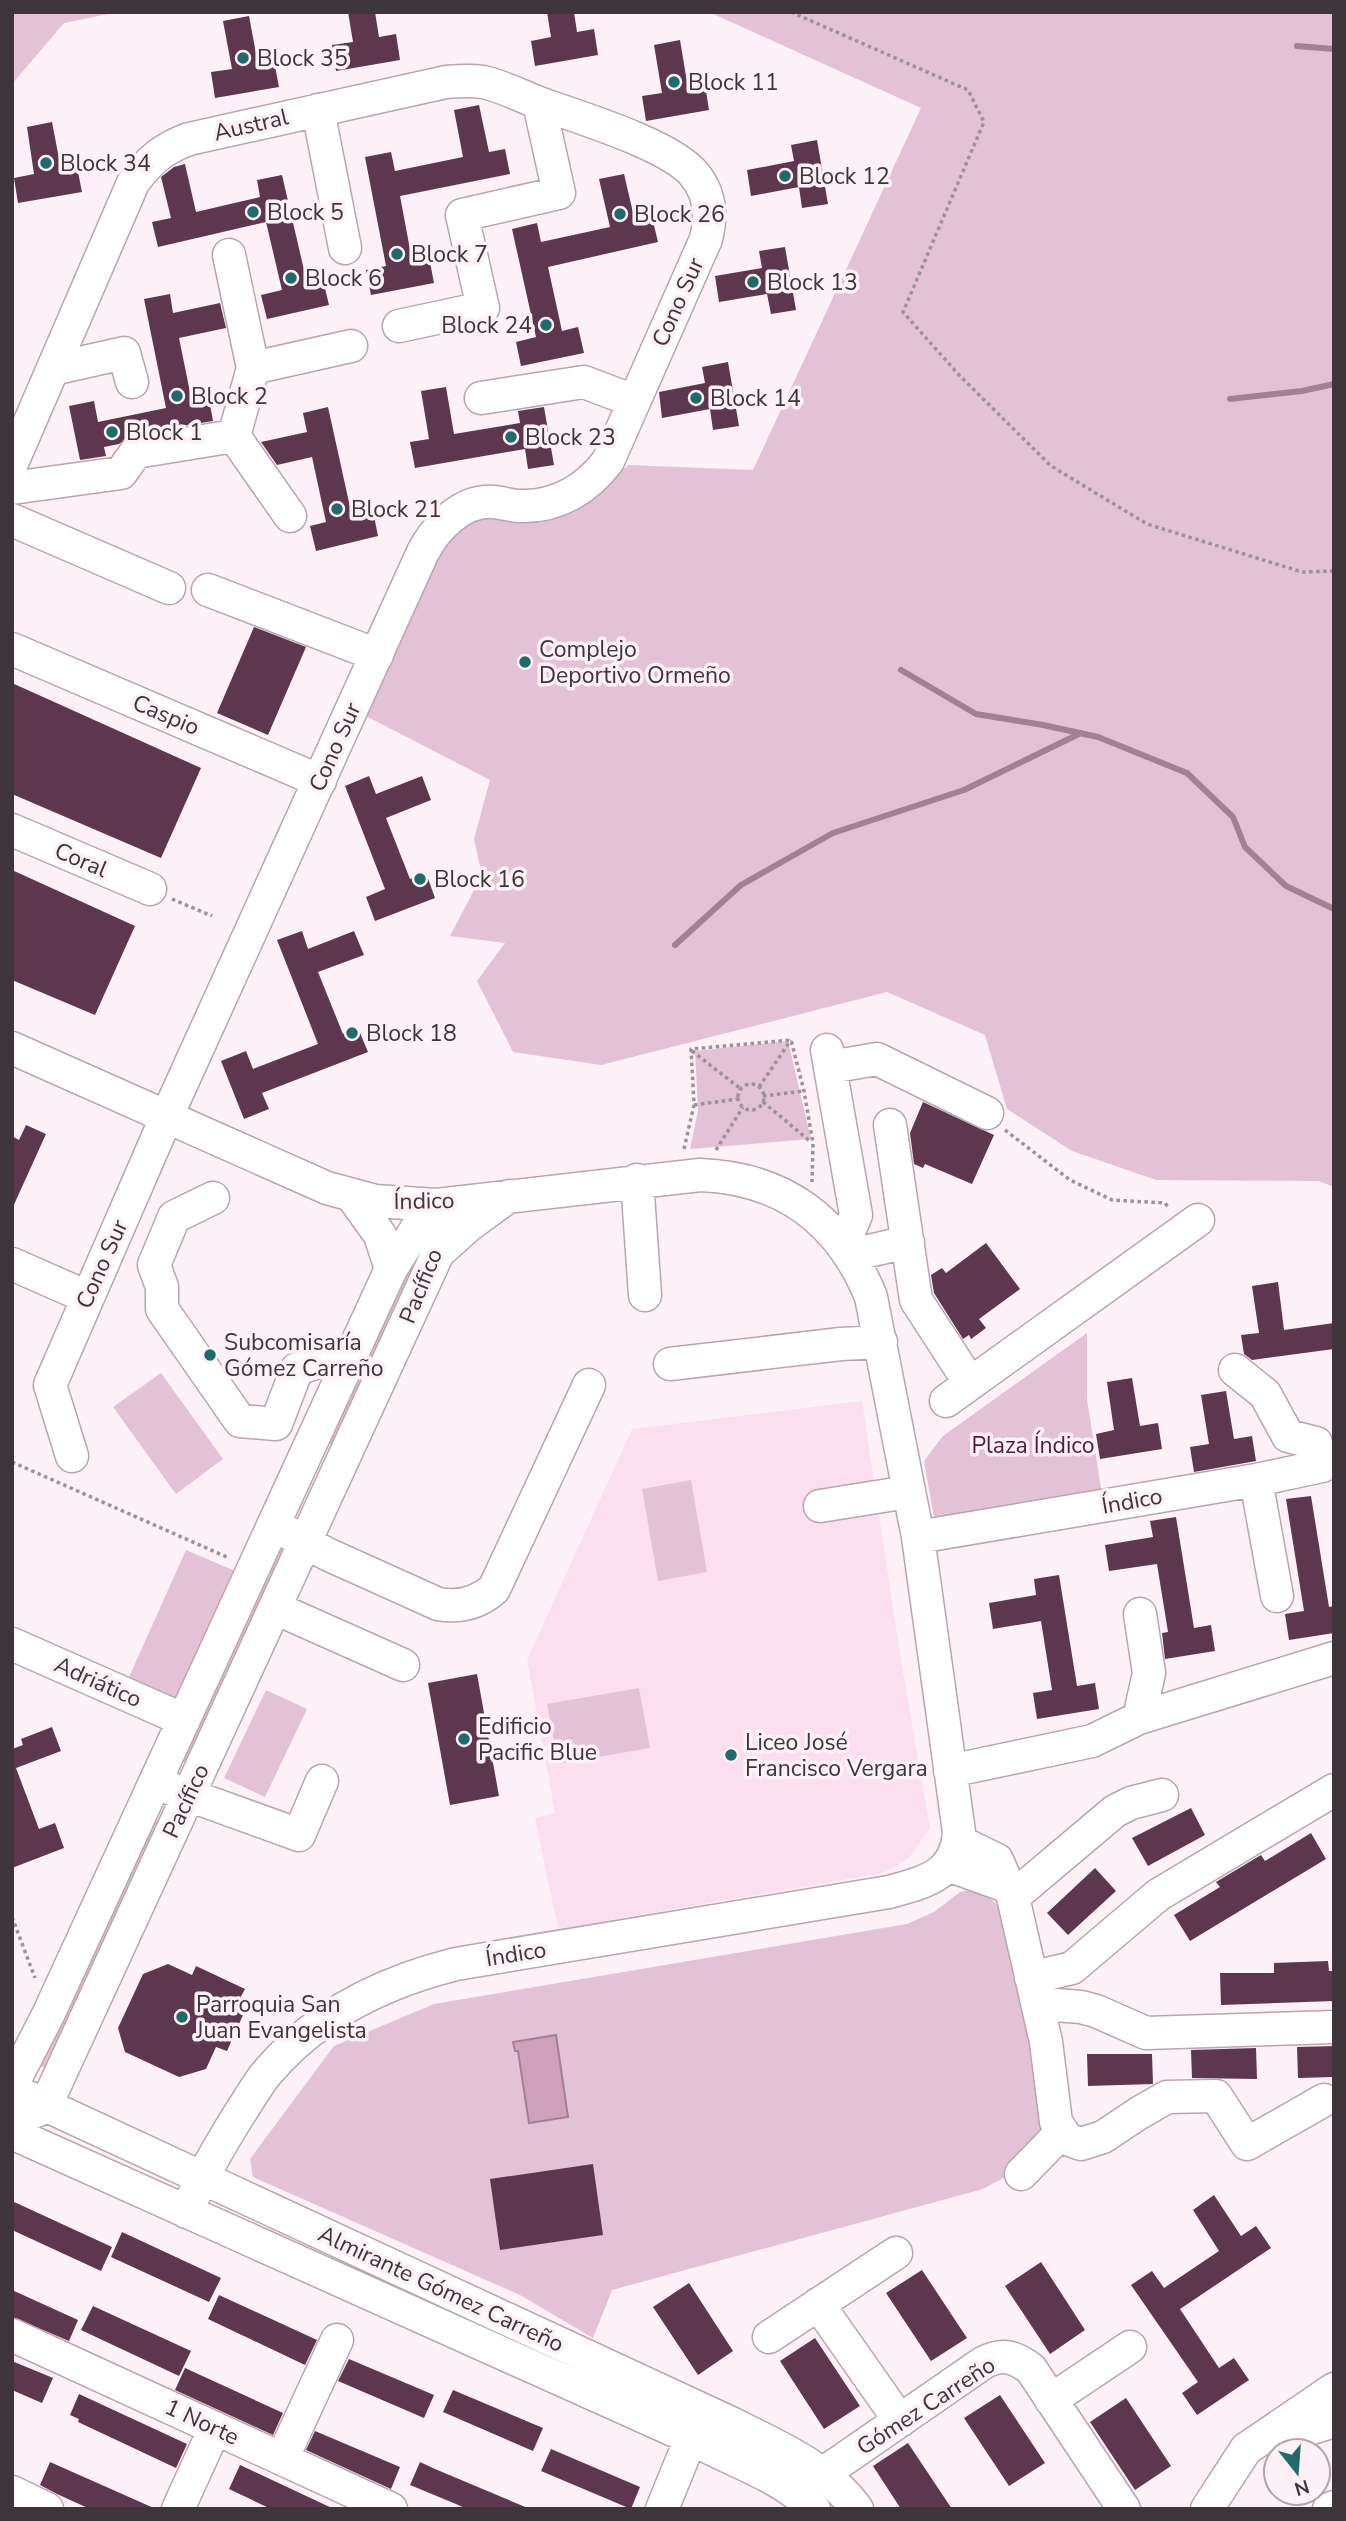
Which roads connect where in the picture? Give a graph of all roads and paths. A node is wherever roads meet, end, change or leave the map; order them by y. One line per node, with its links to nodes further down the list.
1 (792, 12): 19 (path)
2 (539, 103): 3 (street, Austral); 4 (street, Austral); 7 (street)
3 (318, 110): 5 (street); 10 (street, Austral)
4 (674, 158): 13 (street, Cono Sur)
5 (345, 248)
6 (229, 255): 9 (street)
7 (399, 326)
8 (351, 346): 9 (street)
9 (253, 368): 14 (street)
10 (53, 369): 11 (street); 15 (street, Austral)
11 (132, 382)
12 (481, 398): 13 (street)
13 (634, 401): 23 (street, Cono Sur)
14 (234, 436): 16 (street); 17 (street)
15 (12, 463)
16 (12, 488)
17 (290, 516)
18 (12, 520): 20 (street)
19 (1334, 571)
20 (169, 588)
21 (208, 590): 23 (street)
22 (12, 649): 24 (street, Caspio)
23 (377, 655): 24 (street, Cono Sur)
24 (320, 781): 41 (street, Cono Sur)
25 (12, 830): 26 (street, Coral)
26 (150, 889)
27 (188, 906): 28 (path)
28 (212, 916)
29 (791, 1041): 31 (path); 32 (path); 34 (path)
30 (12, 1048): 41 (street, Índico)
31 (691, 1049): 33 (path); 38 (path)
32 (759, 1087): 33 (path); 35 (path)
33 (741, 1089): 36 (path)
34 (804, 1091): 35 (path); 43 (path)
35 (763, 1096): 37 (path)
36 (738, 1099): 38 (path); 39 (path)
37 (762, 1102): 39 (path); 43 (path)
38 (694, 1105): 44 (path)
39 (744, 1107): 44 (path)
40 (987, 1113): 51 (path); 53 (street)
41 (166, 1118): 47 (street, Índico); 58 (street, Cono Sur)
42 (890, 1125): 52 (street)
43 (813, 1143): 50 (path)
44 (689, 1176): 45 (street, Índico); 50 (street, Índico)
45 (637, 1180): 46 (street, Índico); 57 (street)
46 (510, 1195): 49 (street, Índico); 54 (street)
47 (352, 1196): 49 (street, Índico); 56 (street)
48 (213, 1198): 60 (street)
49 (437, 1205): 54 (street, Pacífico); 56 (street, Pacífico)
50 (811, 1212): 53 (street, Índico)
51 (1191, 1224): 52 (street)
52 (908, 1242): 53 (street)
53 (847, 1250): 59 (street, Índico)
54 (438, 1253): 72 (street, Pacífico)
55 (12, 1264): 58 (street)
56 (391, 1269): 60 (street, Pacífico)
57 (645, 1295)
58 (87, 1297): 64 (street, Cono Sur)
59 (881, 1342): 61 (street); 68 (street, Índico)
60 (351, 1358): 70 (street, Pacífico)
61 (670, 1364)
62 (1236, 1370): 65 (street)
63 (589, 1385): 72 (street)
64 (72, 1456)
65 (1324, 1460): 67 (street, Índico)
66 (12, 1462): 73 (path)
67 (1256, 1480): 71 (street, Índico); 74 (street)
68 (908, 1492): 69 (street); 71 (street, Índico)
69 (820, 1506)
70 (274, 1524): 72 (street); 73 (street, Pacífico)
71 (918, 1537): 82 (street, Índico)
72 (305, 1543): 75 (street, Pacífico)
73 (254, 1569): 81 (street, Pacífico)
74 (1277, 1596)
75 (275, 1608): 79 (street); 86 (street, Pacífico)
76 (1140, 1614): 80 (street)
77 (12, 1644): 81 (street, Adriático)
78 (1334, 1658): 80 (street)
79 (403, 1665)
80 (1139, 1718): 82 (street)
81 (184, 1720): 84 (street, Pacífico)
82 (950, 1771): 88 (street, Índico)
83 (322, 1781): 86 (street)
84 (154, 1783): 86 (street); 94 (street, Pacífico)
85 (1334, 1790): 92 (street)
86 (189, 1795): 96 (street, Pacífico)
87 (1162, 1796): 89 (street)
88 (953, 1853): 89 (street); 101 (street, Índico)
89 (1011, 1892): 92 (street)
90 (12, 1917): 91 (path)
91 (35, 1978)
92 (1035, 1992): 93 (street); 99 (street)
93 (1334, 2027)
94 (12, 2087): 96 (street, Almirante Gómez Carreño)
95 (1324, 2100): 99 (street)
96 (45, 2106): 97 (street); 101 (street, Almirante Gómez Carreño)
97 (12, 2122)
98 (12, 2133): 102 (street, Almirante Gómez Carreño)
99 (1061, 2133): 100 (street)
100 (1021, 2174)
101 (201, 2178): 102 (street, Índico); 117 (street, Almirante Gómez Carreño)
102 (186, 2212): 114 (street, Almirante Gómez Carreño)
103 (896, 2253): 104 (street)
104 (818, 2304): 106 (street); 111 (street)
105 (12, 2335): 113 (street, 1 Norte)
106 (769, 2337)
107 (337, 2340): 116 (street)
108 (1130, 2347): 110 (street)
109 (1334, 2389): 115 (street)
110 (1051, 2400): 111 (street, Gómez Carreño); 126 (street, Gómez Carreño)
111 (900, 2421): 117 (street, Gómez Carreño)
112 (1334, 2421): 115 (street)
113 (215, 2428): 116 (street, 1 Norte); 122 (street)
114 (691, 2438): 123 (street); 124 (street, Almirante Gómez Carreño)
115 (1246, 2449): 127 (street)
116 (282, 2459): 119 (street, 1 Norte)
117 (824, 2473): 125 (street, Almirante Gómez Carreño)
118 (12, 2492): 121 (street)
119 (384, 2507)
120 (1334, 2507): 128 (street)
121 (47, 2509)
122 (178, 2509)
123 (662, 2509)
124 (814, 2509)
125 (857, 2509)
126 (1124, 2509)
127 (1207, 2509)
128 (1329, 2509)

